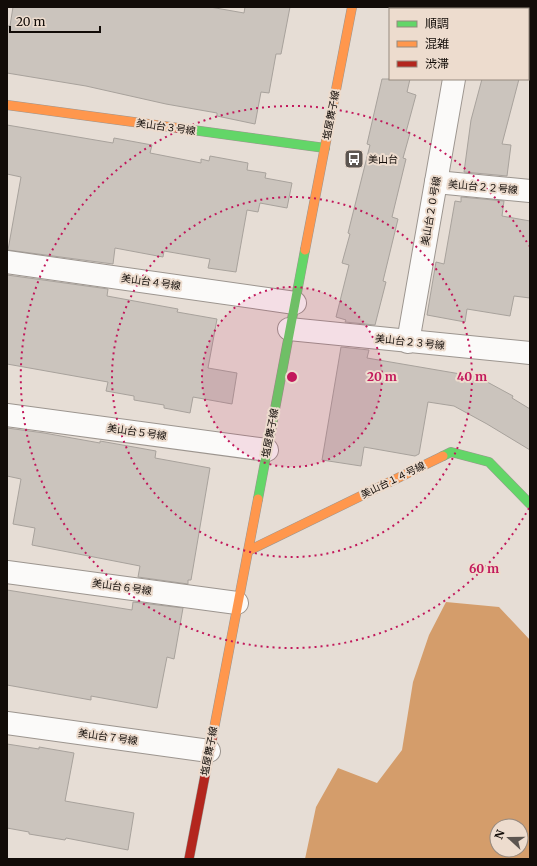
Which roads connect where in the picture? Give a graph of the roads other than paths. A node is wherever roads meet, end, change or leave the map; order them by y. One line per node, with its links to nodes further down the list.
1 (352, 7): 4 (street, 塩屋舞子線)
2 (454, 80): 5 (street, 美山台２０号線)
3 (7, 105): 4 (street, 美山台３号線)
4 (325, 148): 8 (street, 塩屋舞子線)
5 (436, 182): 6 (street, 美山台２２号線); 10 (street, 美山台２０号線)
6 (530, 191)
7 (7, 262): 8 (street, 美山台４号線)
8 (295, 303): 9 (street, 塩屋舞子線)
9 (289, 329): 10 (street, 美山台２３号線); 13 (street, 塩屋舞子線)
10 (408, 342): 11 (street, 美山台２３号線)
11 (530, 353)
12 (7, 415): 13 (street, 美山台５号線)
13 (267, 450): 15 (street, 塩屋舞子線)
14 (530, 504): 15 (street, 美山台１４号線)
15 (248, 551): 17 (street, 塩屋舞子線)
16 (7, 572): 17 (street, 美山台６号線)
17 (237, 603): 19 (street, 塩屋舞子線)
18 (7, 723): 19 (street, 美山台７号線)
19 (210, 751): 20 (street, 塩屋舞子線)
20 (189, 859)

